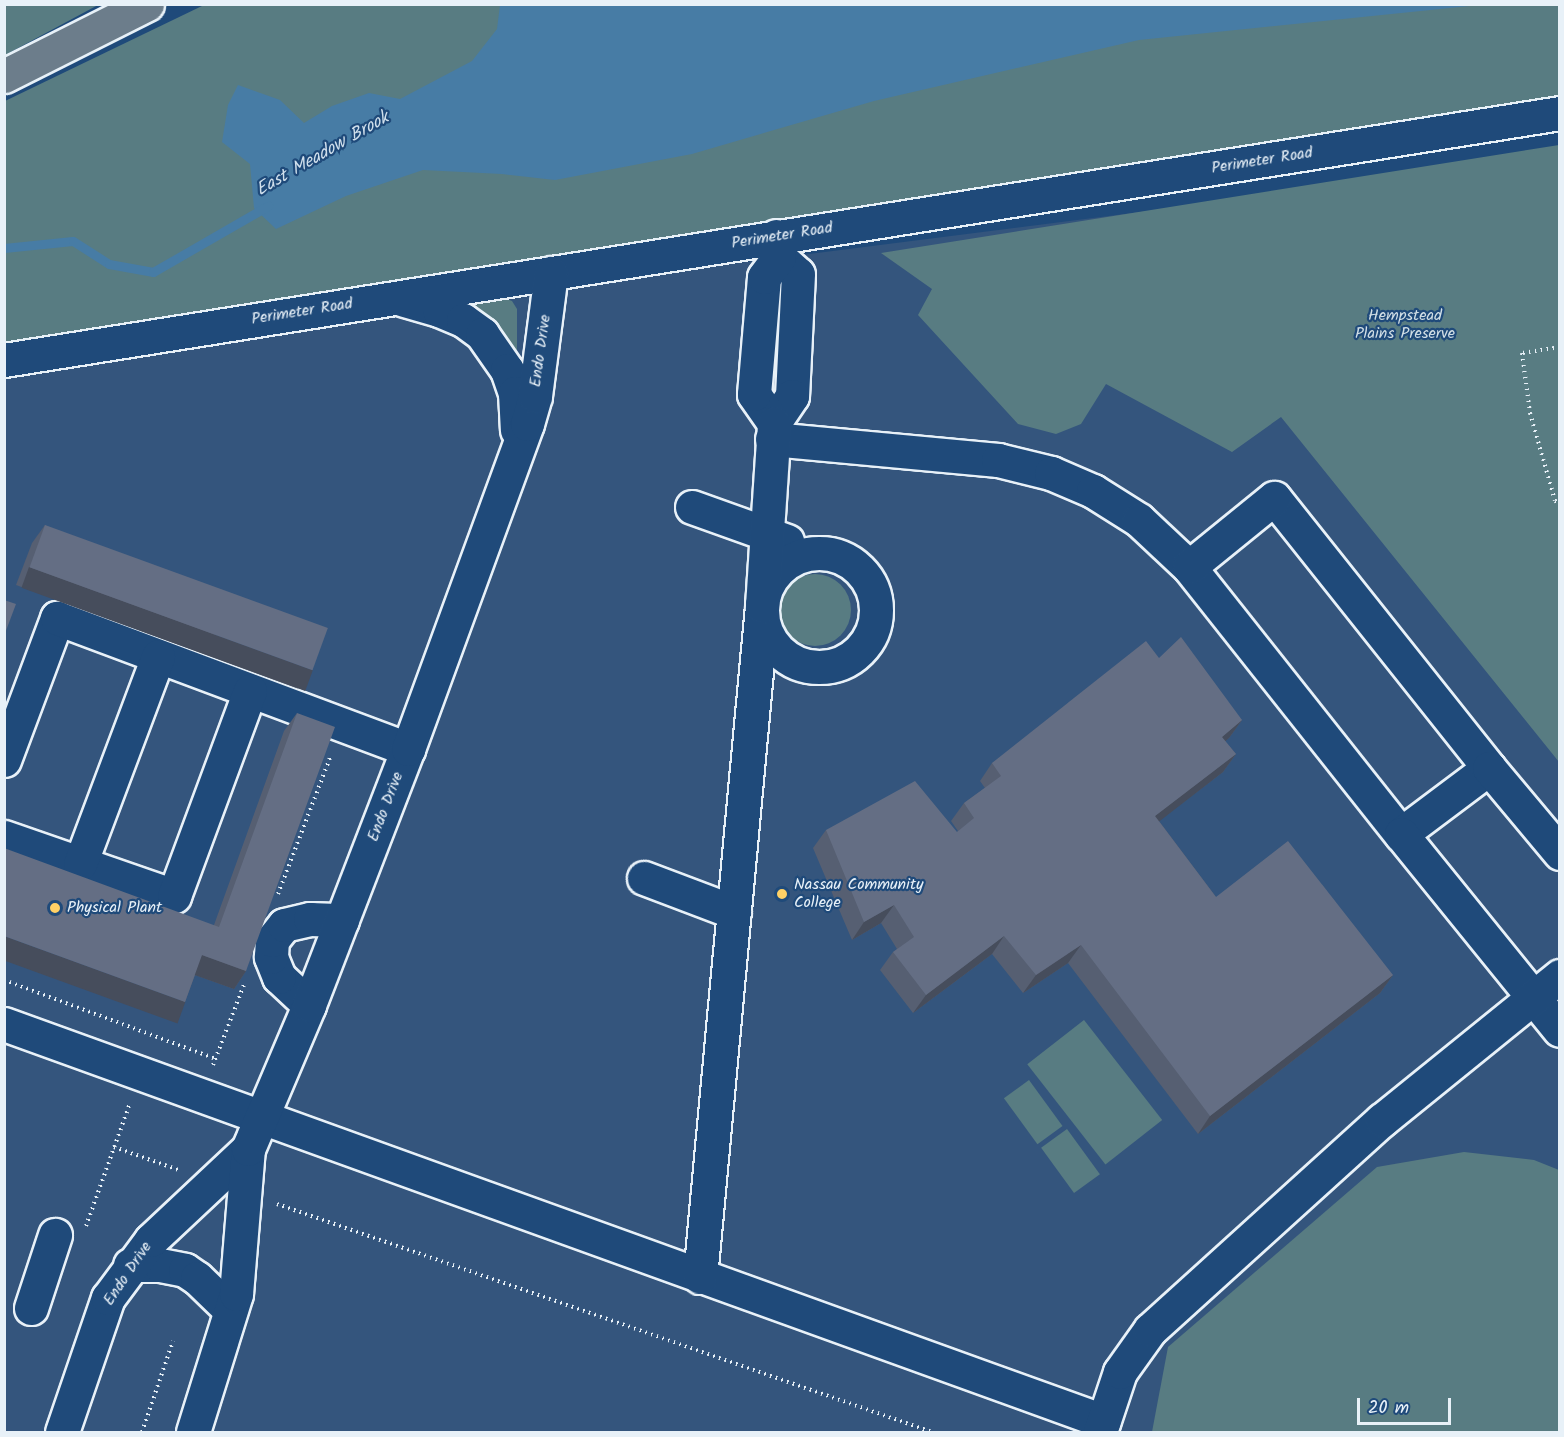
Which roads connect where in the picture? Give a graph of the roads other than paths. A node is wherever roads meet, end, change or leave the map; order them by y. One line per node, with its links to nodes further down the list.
1 (147, 4): 2 (highway)
2 (4, 76)
3 (1560, 113): 4 (street, Perimeter Road)
4 (778, 247): 5 (street, Perimeter Road); 8 (street)
5 (551, 273): 6 (street, Perimeter Road); 9 (street, Endo Drive)
6 (395, 298): 7 (street, Perimeter Road); 9 (street, Endo Drive)
7 (4, 360)
8 (773, 431): 11 (street); 13 (street)
9 (513, 461): 17 (street, Endo Drive)
10 (692, 507): 11 (street)
11 (768, 534): 12 (street); 14 (street)
12 (820, 553): 14 (street); 14 (street)
13 (1189, 567): 19 (street); 20 (street)
14 (762, 606): 25 (street)
15 (158, 656): 16 (street); 18 (street); 23 (street)
16 (250, 691): 17 (street); 23 (street)
17 (408, 749): 26 (street, Endo Drive)
18 (4, 760)
19 (1489, 768): 20 (street); 22 (street)
20 (1401, 834): 28 (street)
21 (4, 837): 23 (street)
22 (1560, 853)
23 (80, 864)
24 (644, 879): 25 (street)
25 (734, 912): 36 (street)
26 (342, 920): 29 (street, Endo Drive); 29 (street)
27 (1560, 976): 28 (street)
28 (1533, 998): 31 (street); 39 (street)
29 (309, 1005): 32 (street, Endo Drive)
30 (4, 1024): 32 (street)
31 (1560, 1030)
32 (262, 1118): 33 (street, Endo Drive); 36 (street)
33 (248, 1149): 35 (street, Endo Drive); 38 (street, Endo Drive)
34 (56, 1235): 37 (street)
35 (130, 1265): 38 (street); 40 (street, Endo Drive)
36 (700, 1277): 39 (street)
37 (31, 1308)
38 (230, 1310): 41 (street, Endo Drive)
39 (1102, 1427)
40 (62, 1432)
41 (193, 1432)

